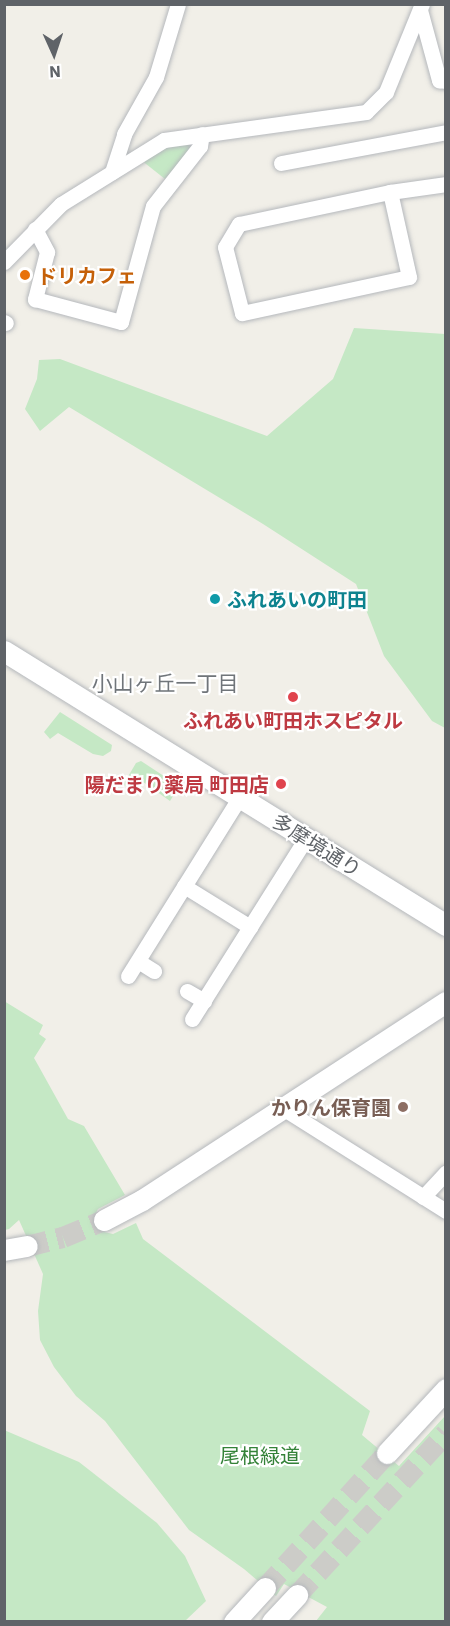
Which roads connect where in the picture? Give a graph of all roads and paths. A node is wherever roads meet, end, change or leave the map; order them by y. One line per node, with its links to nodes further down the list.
1 (178, 4): 7 (street)
2 (421, 7): 3 (street); 5 (street)
3 (446, 81)
4 (446, 132): 6 (street)
5 (202, 134): 7 (street); 10 (street)
6 (281, 163)
7 (112, 172): 10 (street)
8 (446, 184): 9 (street)
9 (390, 192): 9 (street)
10 (35, 229): 11 (street)
11 (4, 262)
12 (4, 651): 13 (street, 多摩境通り)
13 (240, 797): 14 (street, 多摩境通り); 15 (street)
14 (306, 838): 16 (street, 多摩境通り); 17 (street)
15 (184, 886): 17 (street); 18 (street)
16 (446, 925)
17 (250, 927): 22 (street)
18 (138, 961): 19 (street); 20 (street)
19 (154, 971)
20 (128, 976)
21 (187, 991): 22 (street)
22 (204, 1001): 24 (street)
23 (446, 1002): 25 (street)
24 (192, 1019)
25 (284, 1109): 27 (street); 29 (street)
26 (446, 1172): 27 (street)
27 (423, 1197): 28 (street)
28 (446, 1211)
29 (104, 1220)
30 (27, 1246): 31 (street)
31 (4, 1250)
32 (446, 1389): 33 (street)
33 (387, 1453)
34 (265, 1588): 35 (street)
35 (234, 1622)
36 (272, 1622): 37 (street)
37 (277, 1622)

